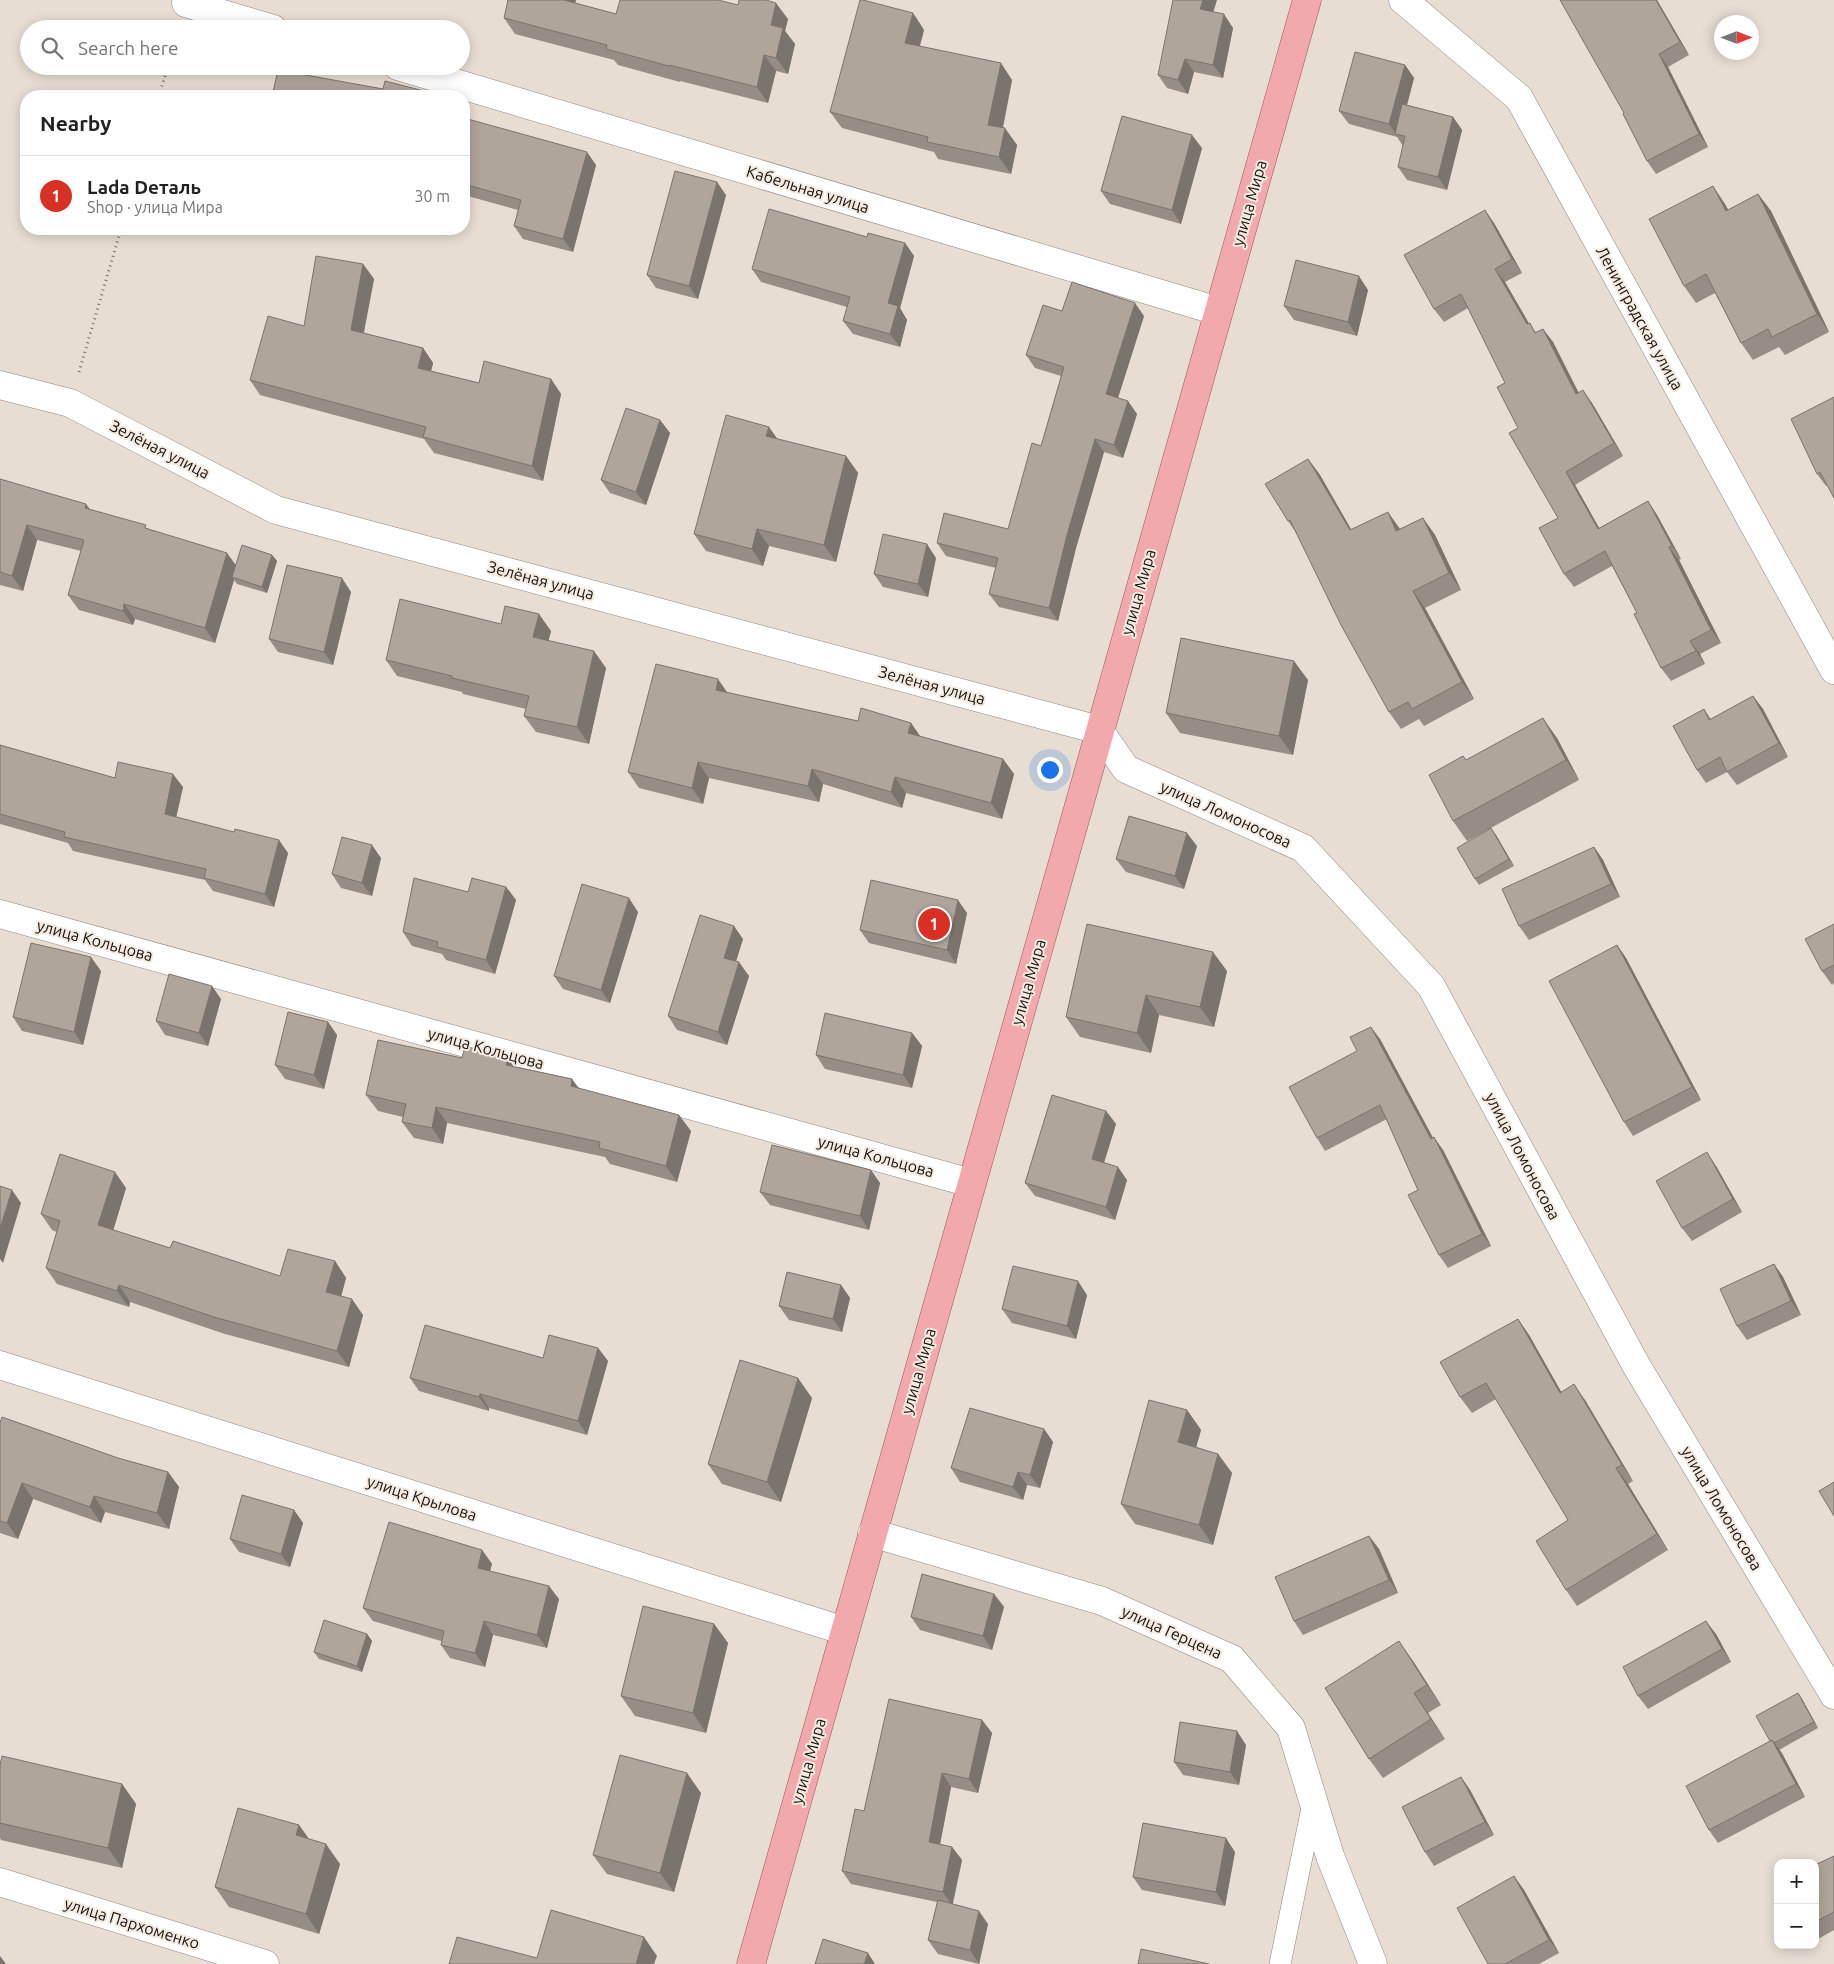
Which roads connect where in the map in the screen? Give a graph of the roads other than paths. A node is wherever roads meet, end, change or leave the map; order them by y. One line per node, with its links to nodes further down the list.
1 (1307, 0): 6 (main road, улица Мира)
2 (1404, 0): 8 (street, Ленинградская улица)
3 (186, 3): 4 (street)
4 (243, 20)
5 (428, 75): 6 (street, Кабельная улица)
6 (1218, 311): 9 (main road, улица Мира)
7 (0, 385): 9 (street, Зелёная улица)
8 (1834, 670)
9 (1099, 730): 11 (main road, улица Мира); 15 (street, улица Ломоносова)
10 (0, 914): 11 (street, улица Кольцова)
11 (971, 1182): 13 (main road, улица Мира)
12 (0, 1365): 14 (street, улица Крылова)
13 (872, 1532): 14 (main road, улица Мира); 16 (street, улица Герцена)
14 (845, 1632): 19 (main road, улица Мира)
15 (1834, 1695)
16 (1313, 1801): 20 (lane); 21 (street, улица Герцена)
17 (0, 1882): 18 (street, улица Пархоменко)
18 (265, 1964)
19 (751, 1964)
20 (1280, 1964)
21 (1373, 1964)

